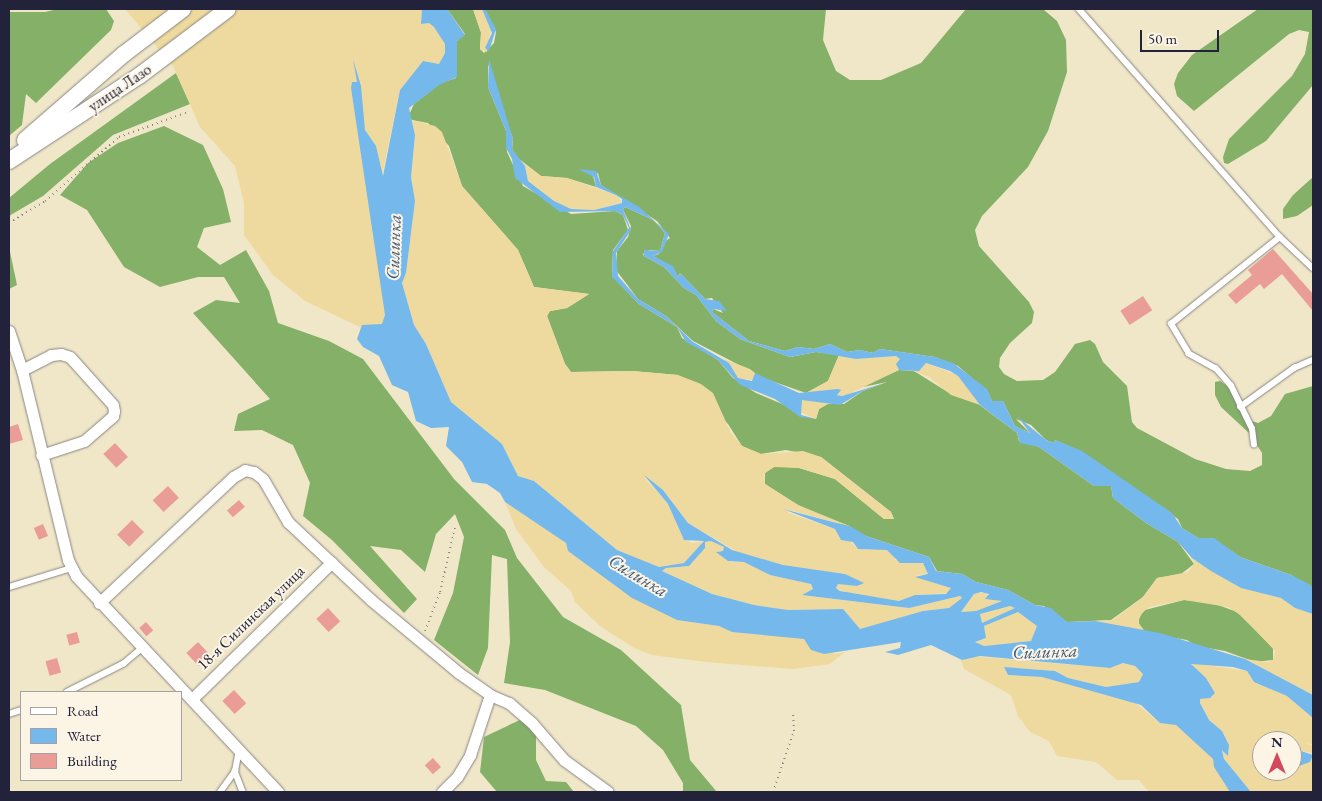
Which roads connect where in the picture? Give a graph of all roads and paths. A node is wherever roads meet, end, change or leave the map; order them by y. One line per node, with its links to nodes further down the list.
1 (183, 9): 5 (main road, улица Лазо)
2 (228, 9): 6 (main road, улица Лазо)
3 (1079, 9): 8 (lane)
4 (188, 112): 7 (path)
5 (9, 155)
6 (9, 161)
7 (9, 223)
8 (1280, 237): 9 (lane); 13 (lane)
9 (1313, 268)
10 (9, 331): 12 (street)
11 (1313, 360): 13 (lane)
12 (22, 370): 15 (street); 15 (street)
13 (1240, 407): 14 (lane)
14 (1254, 445)
15 (41, 455): 18 (street)
16 (456, 527): 21 (path)
17 (332, 562): 20 (street); 21 (street); 25 (street, 18-я Силинская улица)
18 (72, 568): 19 (lane); 20 (street)
19 (9, 587)
20 (99, 603): 22 (street)
21 (419, 641): 24 (street)
22 (142, 648): 23 (lane); 25 (street)
23 (69, 691)
24 (490, 695): 32 (street); 33 (street)
25 (193, 698): 27 (street)
26 (793, 711): 34 (path)
27 (239, 750): 28 (lane); 31 (street)
28 (235, 771): 29 (lane); 30 (lane)
29 (220, 792)
30 (243, 792)
31 (278, 792)
32 (442, 792)
33 (608, 792)
34 (773, 792)

